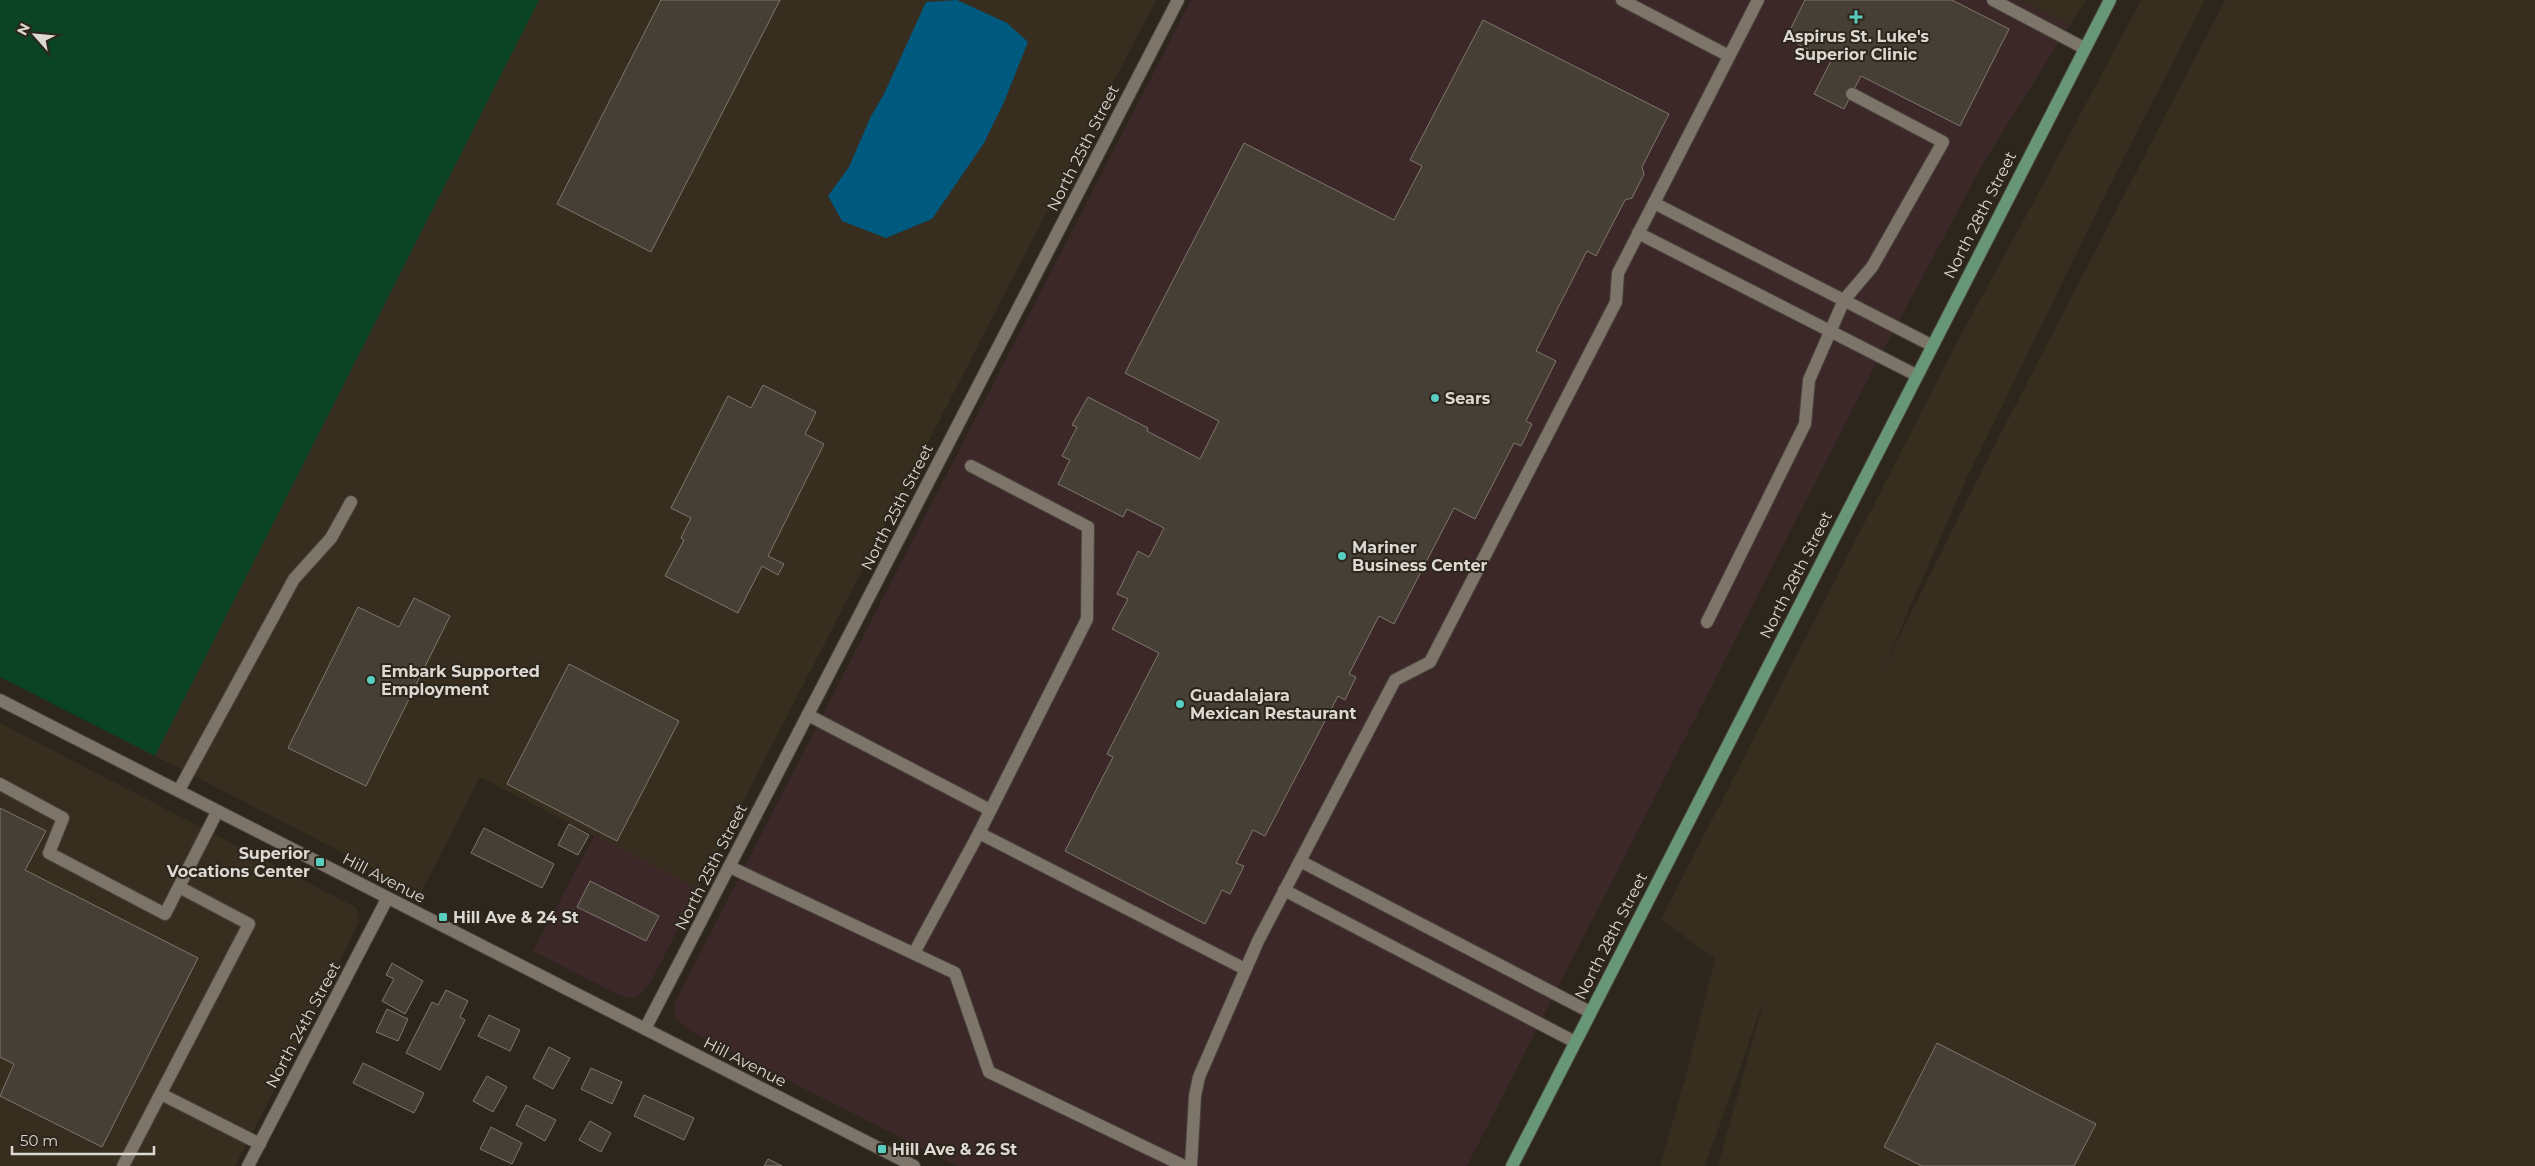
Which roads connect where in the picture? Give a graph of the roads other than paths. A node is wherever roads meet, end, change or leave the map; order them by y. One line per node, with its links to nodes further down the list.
1 (1178, 0): 19 (street, North 25th Street)
2 (1622, 0): 7 (street)
3 (1758, 0): 7 (street)
4 (1992, 0): 6 (street)
5 (2110, 0): 6 (main road, North 28th Street)
6 (2084, 48): 13 (main road, North 28th Street)
7 (1729, 56): 9 (street)
8 (1852, 94): 11 (street)
9 (1654, 202): 10 (street); 11 (street)
10 (1638, 233): 12 (street); 25 (street)
11 (1844, 300): 12 (street); 13 (street)
12 (1830, 331): 14 (street); 17 (street)
13 (1931, 345): 14 (main road, North 28th Street)
14 (1916, 376): 32 (main road, North 28th Street)
15 (971, 466): 22 (street)
16 (351, 502): 21 (street)
17 (1707, 622)
18 (0, 700): 21 (street, Hill Avenue)
19 (808, 715): 22 (street); 26 (street, North 25th Street)
20 (0, 784): 27 (street)
21 (179, 790): 23 (street, Hill Avenue)
22 (990, 810): 24 (street)
23 (217, 812): 27 (street); 29 (street, Hill Avenue)
24 (979, 833): 30 (street); 31 (street)
25 (1300, 861): 28 (street); 32 (street)
26 (730, 867): 30 (street); 33 (street, North 25th Street)
27 (179, 887): 35 (street)
28 (1284, 890): 31 (street); 34 (street)
29 (388, 899): 33 (street, Hill Avenue); 36 (street, North 24th Street)
30 (914, 952): 41 (street)
31 (1245, 969): 42 (street)
32 (1590, 1012): 34 (main road, North 28th Street)
33 (645, 1030): 37 (street, Hill Avenue)
34 (1575, 1042): 43 (main road, North 28th Street)
35 (161, 1094): 36 (street); 38 (street)
36 (260, 1144): 39 (street, North 24th Street)
37 (893, 1161): 40 (street, Hill Avenue)
38 (123, 1166)
39 (248, 1166)
40 (914, 1166)
41 (1184, 1166)
42 (1191, 1166)
43 (1512, 1166)

